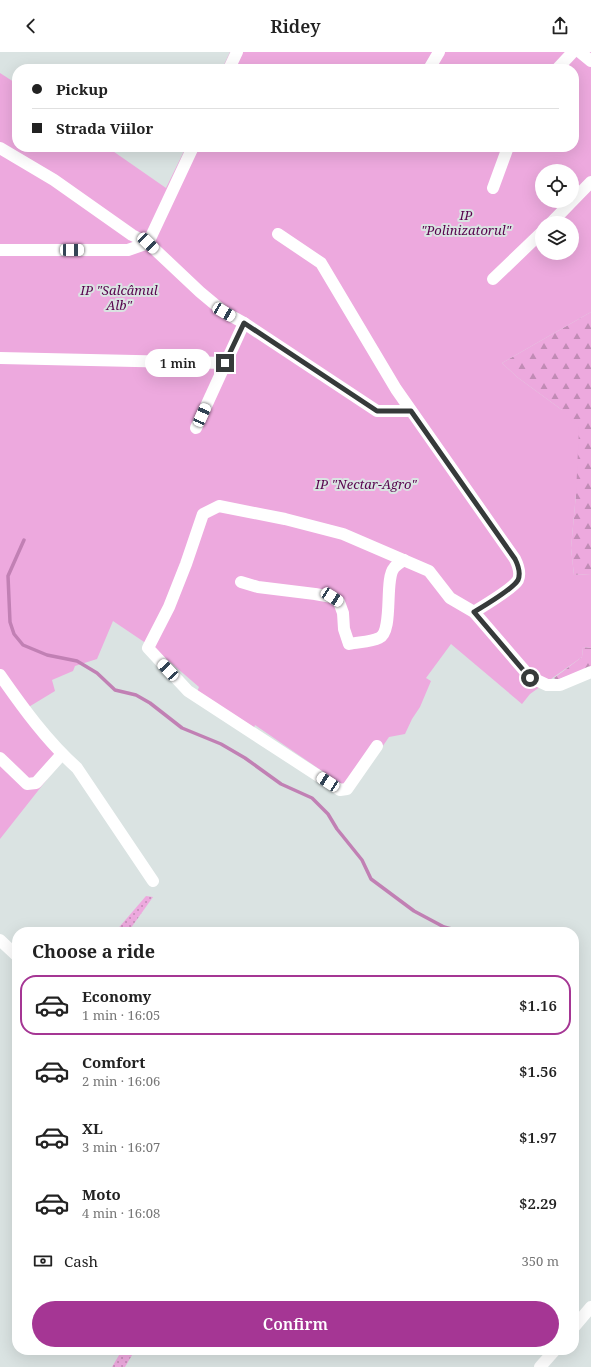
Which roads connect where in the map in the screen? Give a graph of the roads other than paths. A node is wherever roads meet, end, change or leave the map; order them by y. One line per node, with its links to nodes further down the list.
1 (237, 52): 6 (street)
2 (439, 52): 7 (street)
3 (572, 52): 8 (street)
4 (580, 52): 5 (street)
5 (591, 61)
6 (231, 64)
7 (432, 64)
8 (561, 64)
9 (0, 148): 17 (street)
10 (191, 152): 17 (street)
11 (506, 152): 13 (street)
12 (591, 182): 14 (street)
13 (492, 188)
14 (558, 216)
15 (278, 234): 23 (street)
16 (535, 239): 19 (street)
17 (148, 243): 18 (street); 20 (street)
18 (0, 250)
19 (493, 279)
20 (244, 323): 22 (street); 23 (street)
21 (0, 358): 22 (street)
22 (225, 363): 24 (street)
23 (411, 411): 27 (street)
24 (196, 428)
25 (404, 560): 26 (street); 27 (street); 30 (street)
26 (241, 582)
27 (474, 612): 28 (street)
28 (591, 672)
29 (0, 675): 31 (street)
30 (377, 746)
31 (62, 754): 32 (street); 33 (street)
32 (0, 758)
33 (153, 881)
34 (0, 940): 35 (street)
35 (12, 951)
36 (591, 1307): 37 (street)
37 (579, 1321)
38 (551, 1355): 39 (street)
39 (540, 1367)

